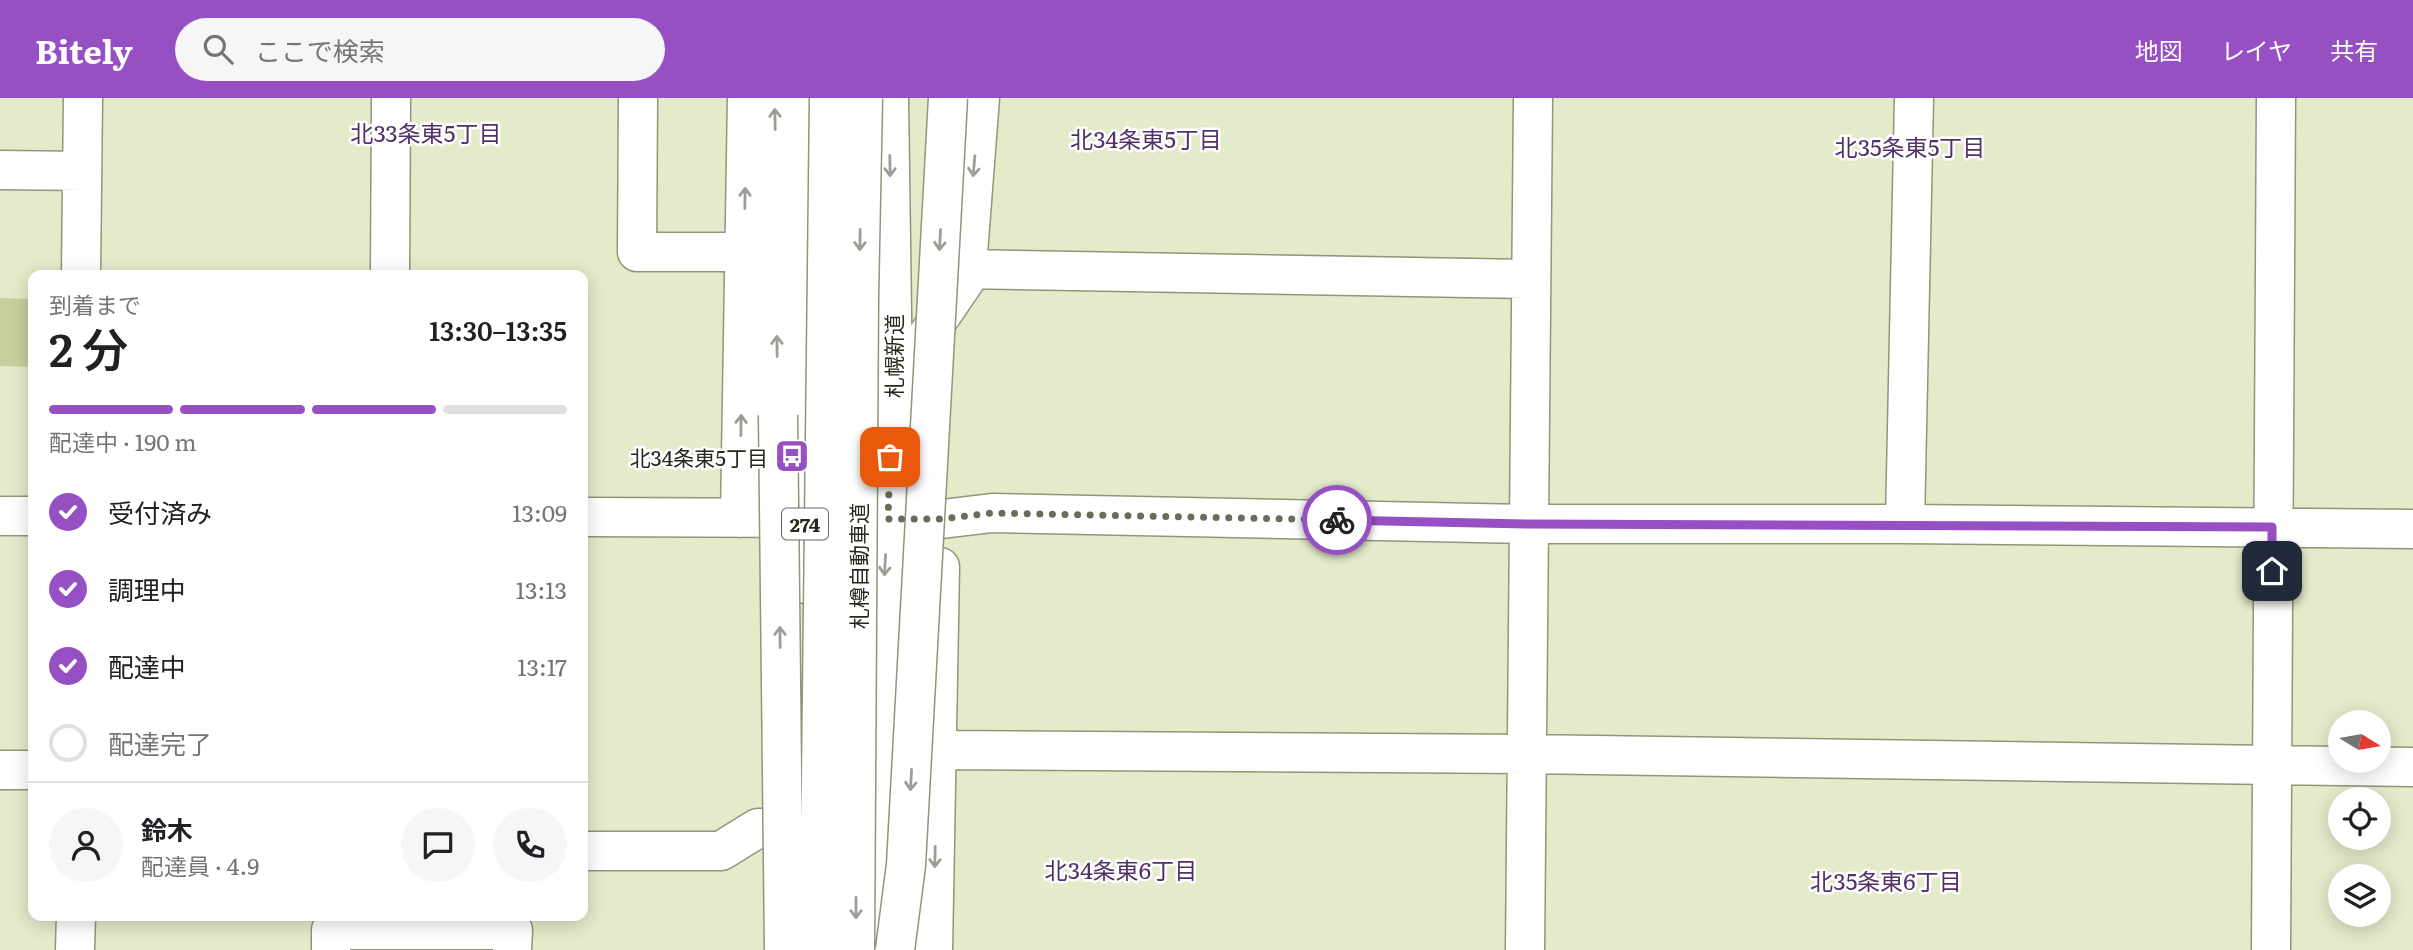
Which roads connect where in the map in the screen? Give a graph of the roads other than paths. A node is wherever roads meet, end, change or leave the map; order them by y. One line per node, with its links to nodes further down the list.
1 (83, 98): 16 (main road)
2 (391, 98): 20 (main road)
3 (638, 98): 17 (main road)
4 (747, 98): 17 (main road, one-way to 4)
5 (774, 98): 46 (main road, one-way to 5, bridge)
6 (808, 98): 27 (main road, 274)
7 (829, 98): 48 (main road, 札樽自動車道, bridge)
8 (863, 98): 49 (main road, 札樽自動車道, one-way to 49, bridge)
9 (890, 98): 22 (main road, 札幌新道, one-way to 22)
10 (948, 98): 51 (main road, one-way to 51, bridge)
11 (980, 98): 18 (main road, one-way to 18)
12 (1534, 98): 21 (main road)
13 (1914, 98): 31 (main road)
14 (2276, 98): 32 (main road)
15 (0, 170): 16 (main road)
16 (82, 171): 19 (main road)
17 (744, 253): 26 (main road, one-way to 17)
18 (966, 269): 21 (main road); 22 (main road)
19 (81, 270)
20 (390, 270)
21 (1531, 279): 30 (main road)
22 (893, 386): 28 (main road, 札幌新道)
23 (0, 516): 24 (main road)
24 (28, 516)
25 (588, 517): 26 (main road)
26 (740, 518): 27 (main road)
27 (804, 518): 28 (main road); 40 (main road, 274)
28 (888, 519): 29 (main road); 50 (main road, 札幌新道, one-way to 50)
29 (942, 519): 30 (main road); 34 (main road)
30 (1529, 524): 31 (main road); 35 (main road)
31 (1905, 524): 32 (main road)
32 (2272, 527): 33 (main road); 36 (main road)
33 (2413, 529)
34 (937, 750): 35 (main road); 52 (main road, one-way to 52)
35 (1526, 754): 36 (main road); 53 (main road)
36 (2271, 766): 37 (main road); 54 (main road)
37 (2413, 767)
38 (0, 770): 39 (main road)
39 (28, 770)
40 (803, 828): 41 (main road); 47 (main road, 274)
41 (588, 851)
42 (76, 921): 43 (main road)
43 (75, 950)
44 (331, 950): 45 (main road)
45 (512, 950)
46 (784, 950)
47 (801, 950)
48 (819, 950)
49 (855, 950)
50 (883, 950)
51 (895, 950)
52 (933, 950)
53 (1525, 950)
54 (2271, 950)

